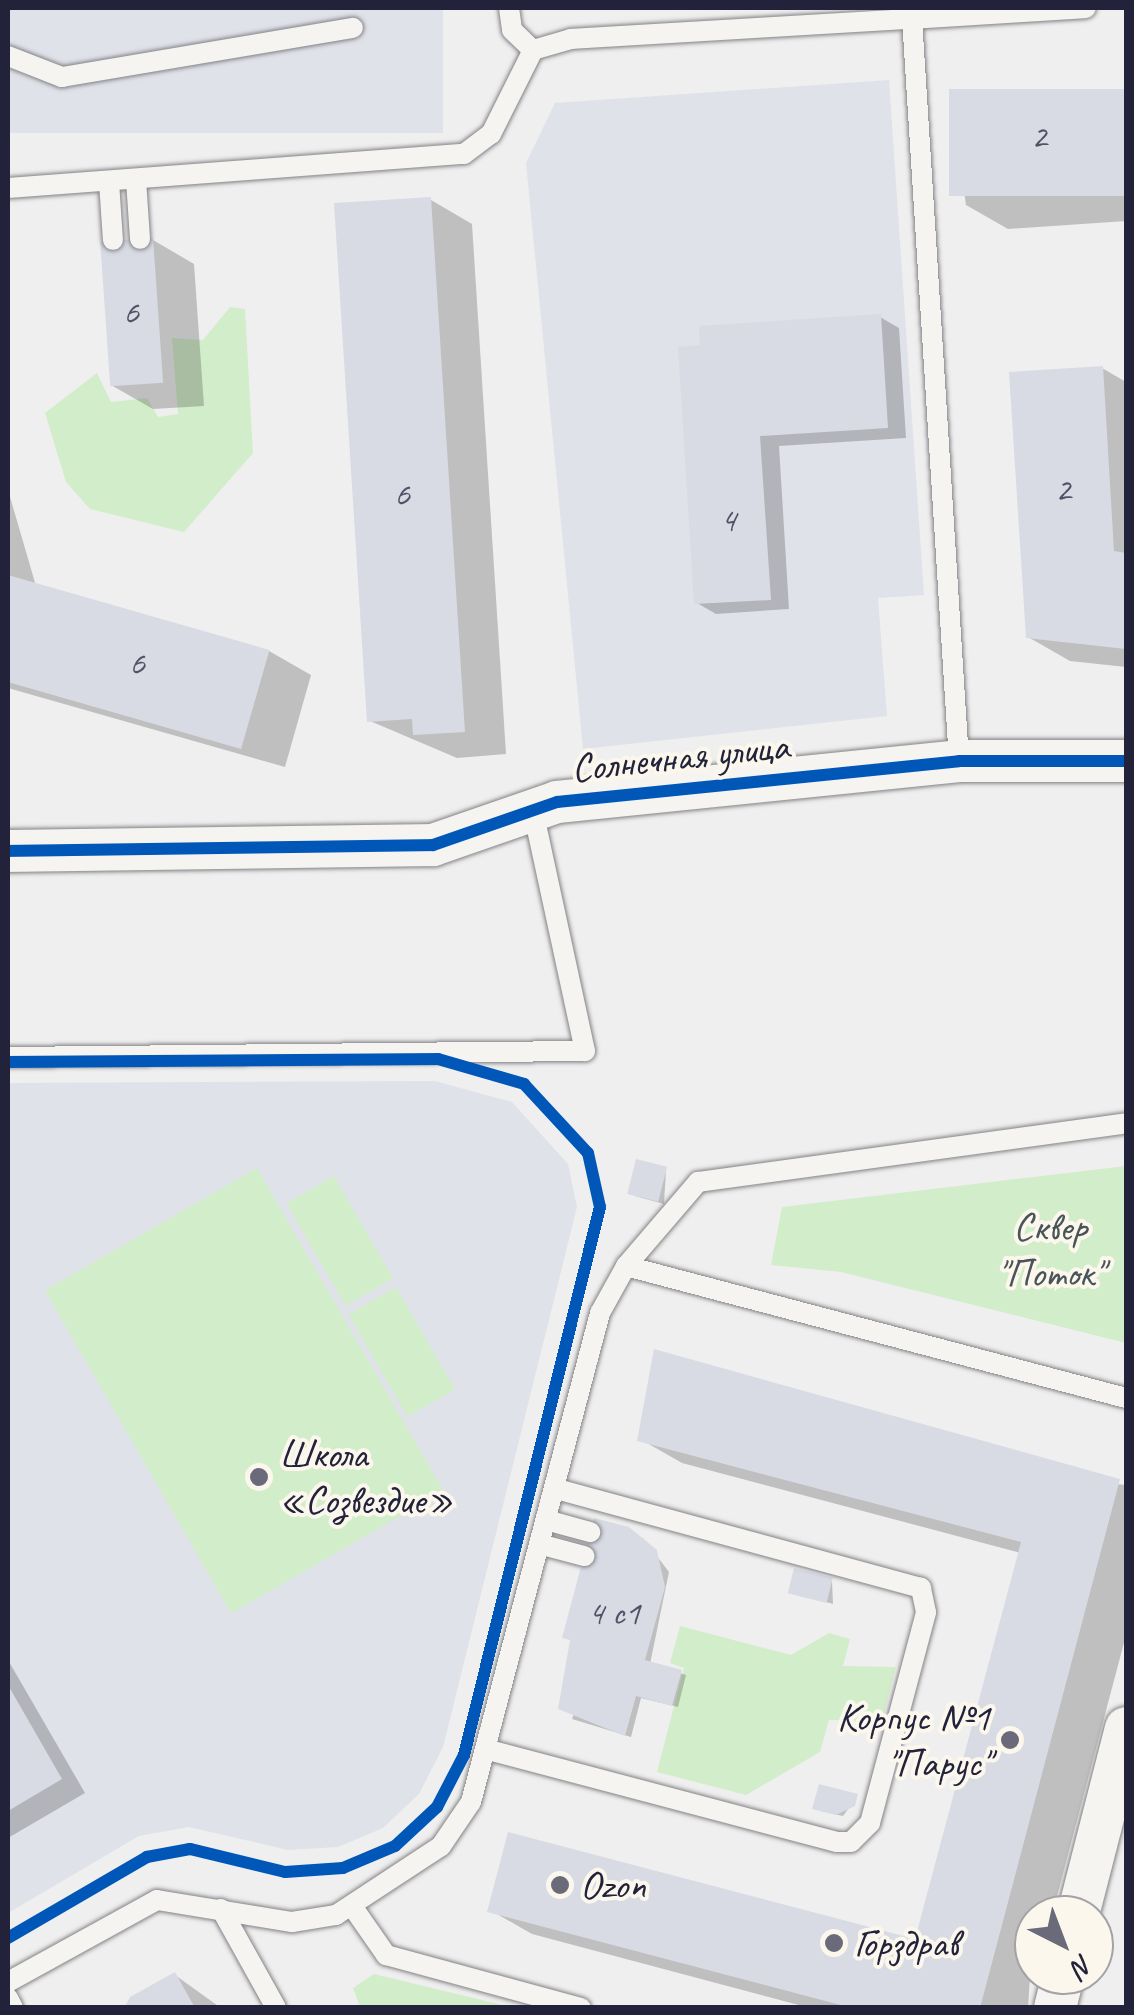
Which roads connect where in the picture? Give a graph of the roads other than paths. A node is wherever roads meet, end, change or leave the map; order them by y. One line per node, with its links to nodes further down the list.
1 (508, 8): 5 (lane)
2 (1086, 8): 3 (lane)
3 (912, 19): 5 (lane); 12 (lane)
4 (353, 28): 6 (lane)
5 (532, 50): 7 (lane)
6 (8, 56)
7 (136, 180): 8 (lane); 10 (lane)
8 (109, 182): 9 (lane); 11 (lane)
9 (8, 188)
10 (140, 239)
11 (114, 240)
12 (959, 761): 13 (street, Солнечная улица); 14 (street, Солнечная улица)
13 (1126, 761)
14 (533, 810): 15 (street, Солнечная улица); 16 (lane)
15 (8, 851)
16 (8, 1057)
17 (1126, 1123): 18 (lane)
18 (626, 1266): 19 (lane); 20 (lane)
19 (1126, 1398)
20 (554, 1488): 21 (lane); 26 (lane)
21 (546, 1520): 22 (lane); 23 (lane)
22 (590, 1532)
23 (540, 1544): 24 (lane); 26 (lane)
24 (584, 1556)
25 (1126, 1728): 27 (street)
26 (485, 1749): 28 (lane)
27 (1083, 1895)
28 (352, 1906): 29 (lane); 34 (lane)
29 (221, 1908): 30 (lane); 33 (lane)
30 (8, 1982)
31 (8, 1998): 32 (lane)
32 (13, 2008)
33 (276, 2008)
34 (581, 2008)

